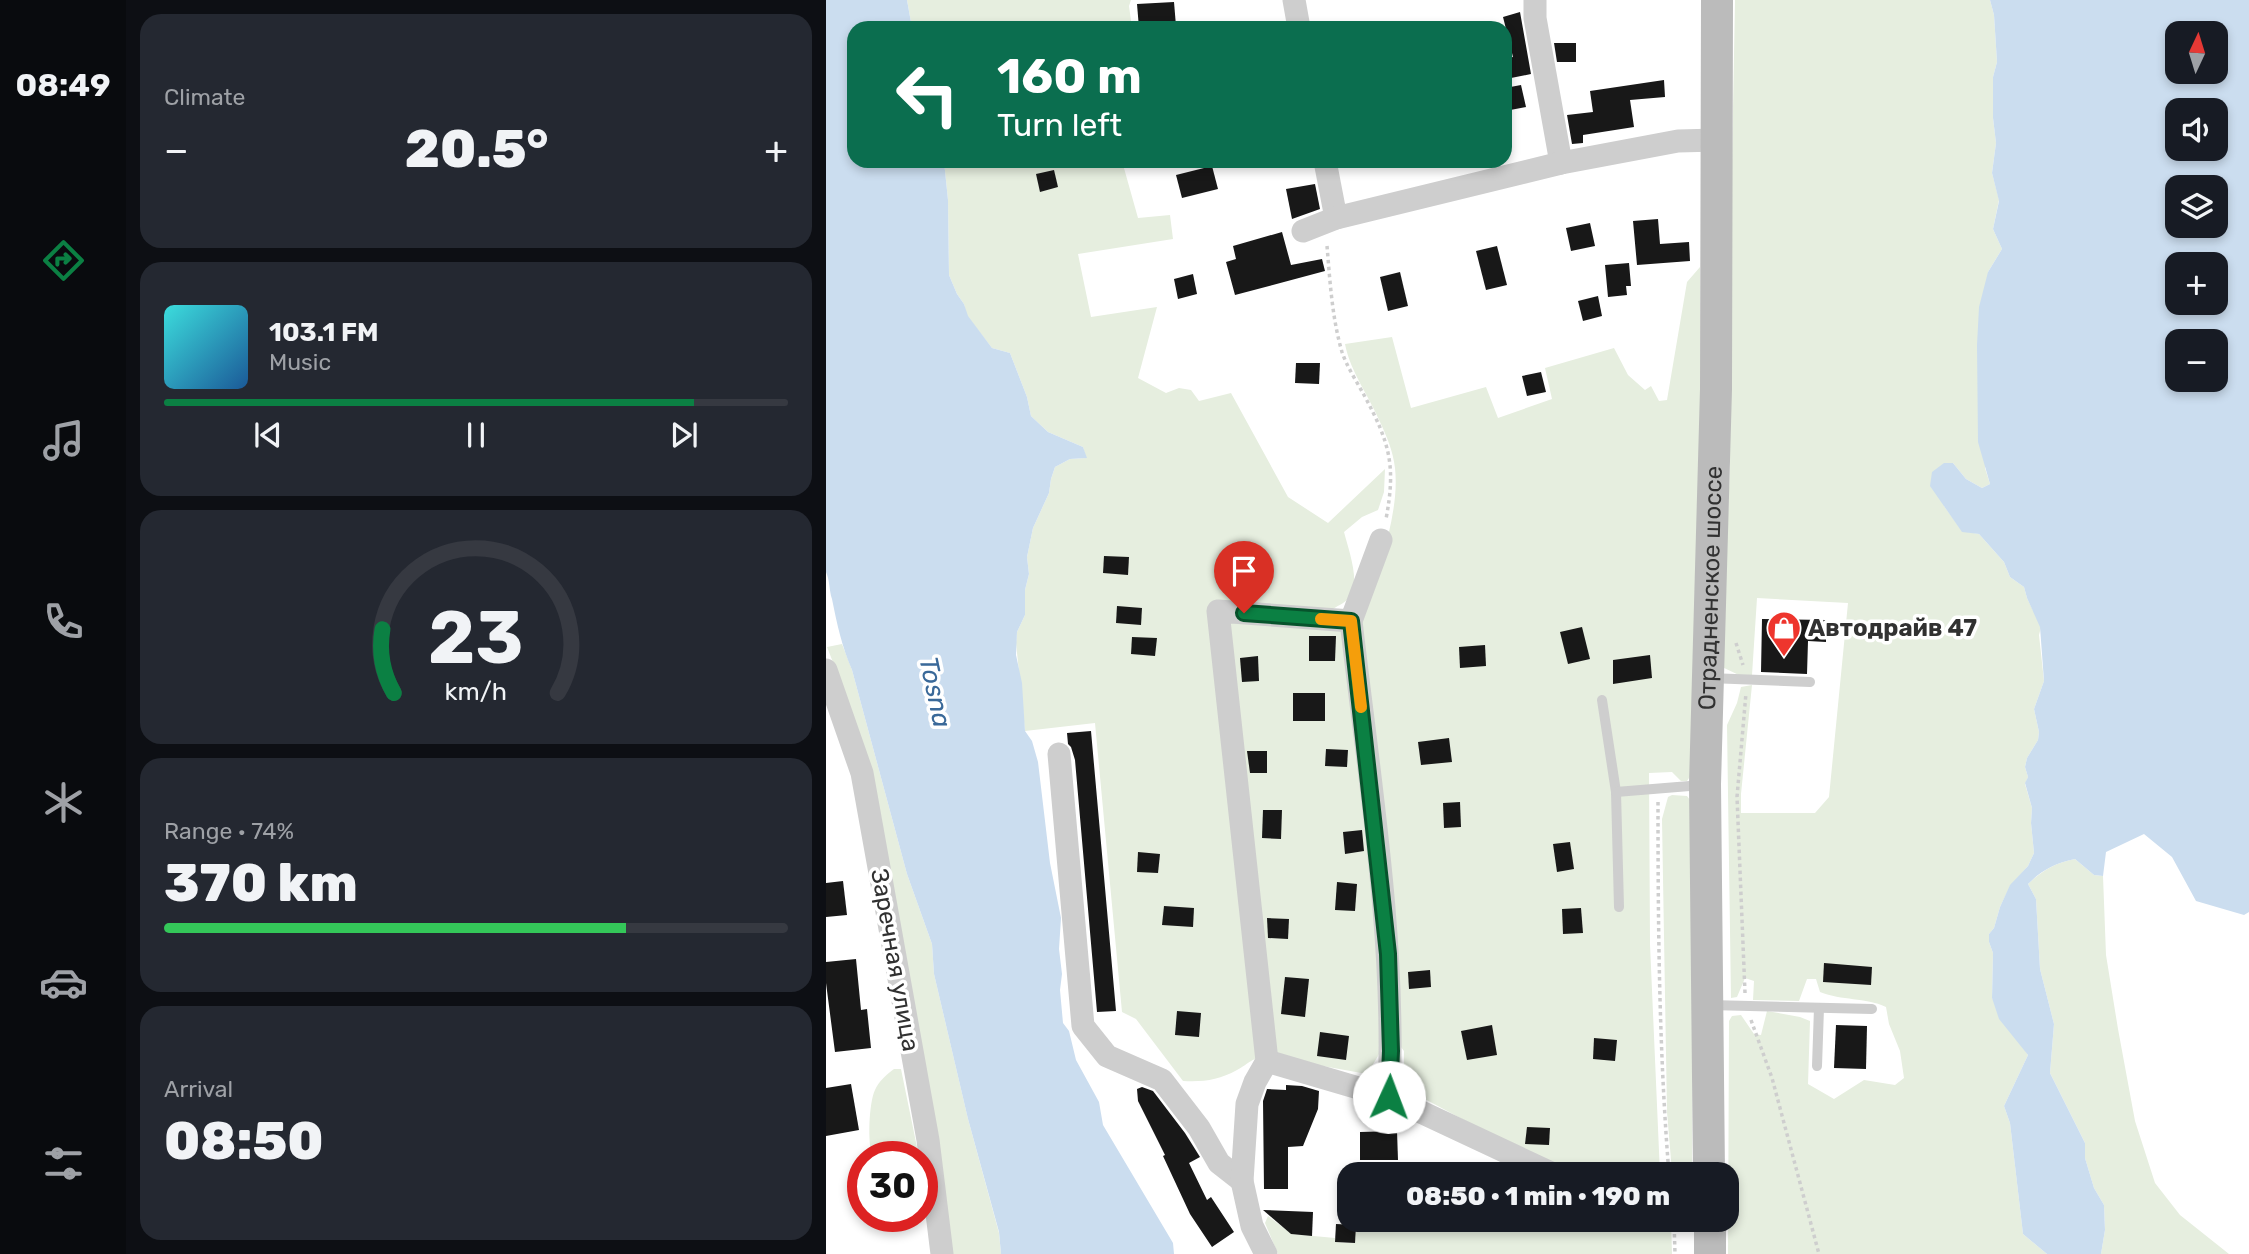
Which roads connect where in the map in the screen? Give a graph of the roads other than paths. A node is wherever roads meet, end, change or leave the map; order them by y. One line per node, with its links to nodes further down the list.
1 (1294, 0): 4 (street)
2 (1535, 0): 6 (street)
3 (1717, 0): 5 (main road, Отрадненское шоссе)
4 (1298, 21)
5 (1717, 140): 6 (street); 13 (main road, Отрадненское шоссе)
6 (1561, 163): 8 (street)
7 (1326, 168): 8 (street)
8 (1330, 220): 9 (street)
9 (1303, 231)
10 (1381, 540): 11 (street)
11 (1351, 621): 24 (street); 26 (street)
12 (826, 670): 16 (street, Заречная улица)
13 (1706, 678): 14 (lane); 18 (main road, Отрадненское шоссе)
14 (1810, 682)
15 (1602, 700): 19 (lane)
16 (834, 726): 31 (street, Заречная улица)
17 (1059, 754): 29 (street)
18 (1704, 785): 19 (lane); 21 (main road, Отрадненское шоссе)
19 (1616, 792): 20 (lane)
20 (1619, 907)
21 (1706, 1005): 22 (lane); 28 (main road, Отрадненское шоссе)
22 (1819, 1008): 23 (lane); 25 (lane)
23 (1872, 1009)
24 (1267, 1061): 26 (street); 29 (street)
25 (1817, 1066)
26 (1389, 1097): 27 (street)
27 (1527, 1162)
28 (1709, 1162)
29 (1242, 1181): 32 (street)
30 (1710, 1232): 33 (main road)
31 (942, 1254)
32 (1266, 1254)
33 (1710, 1254)

